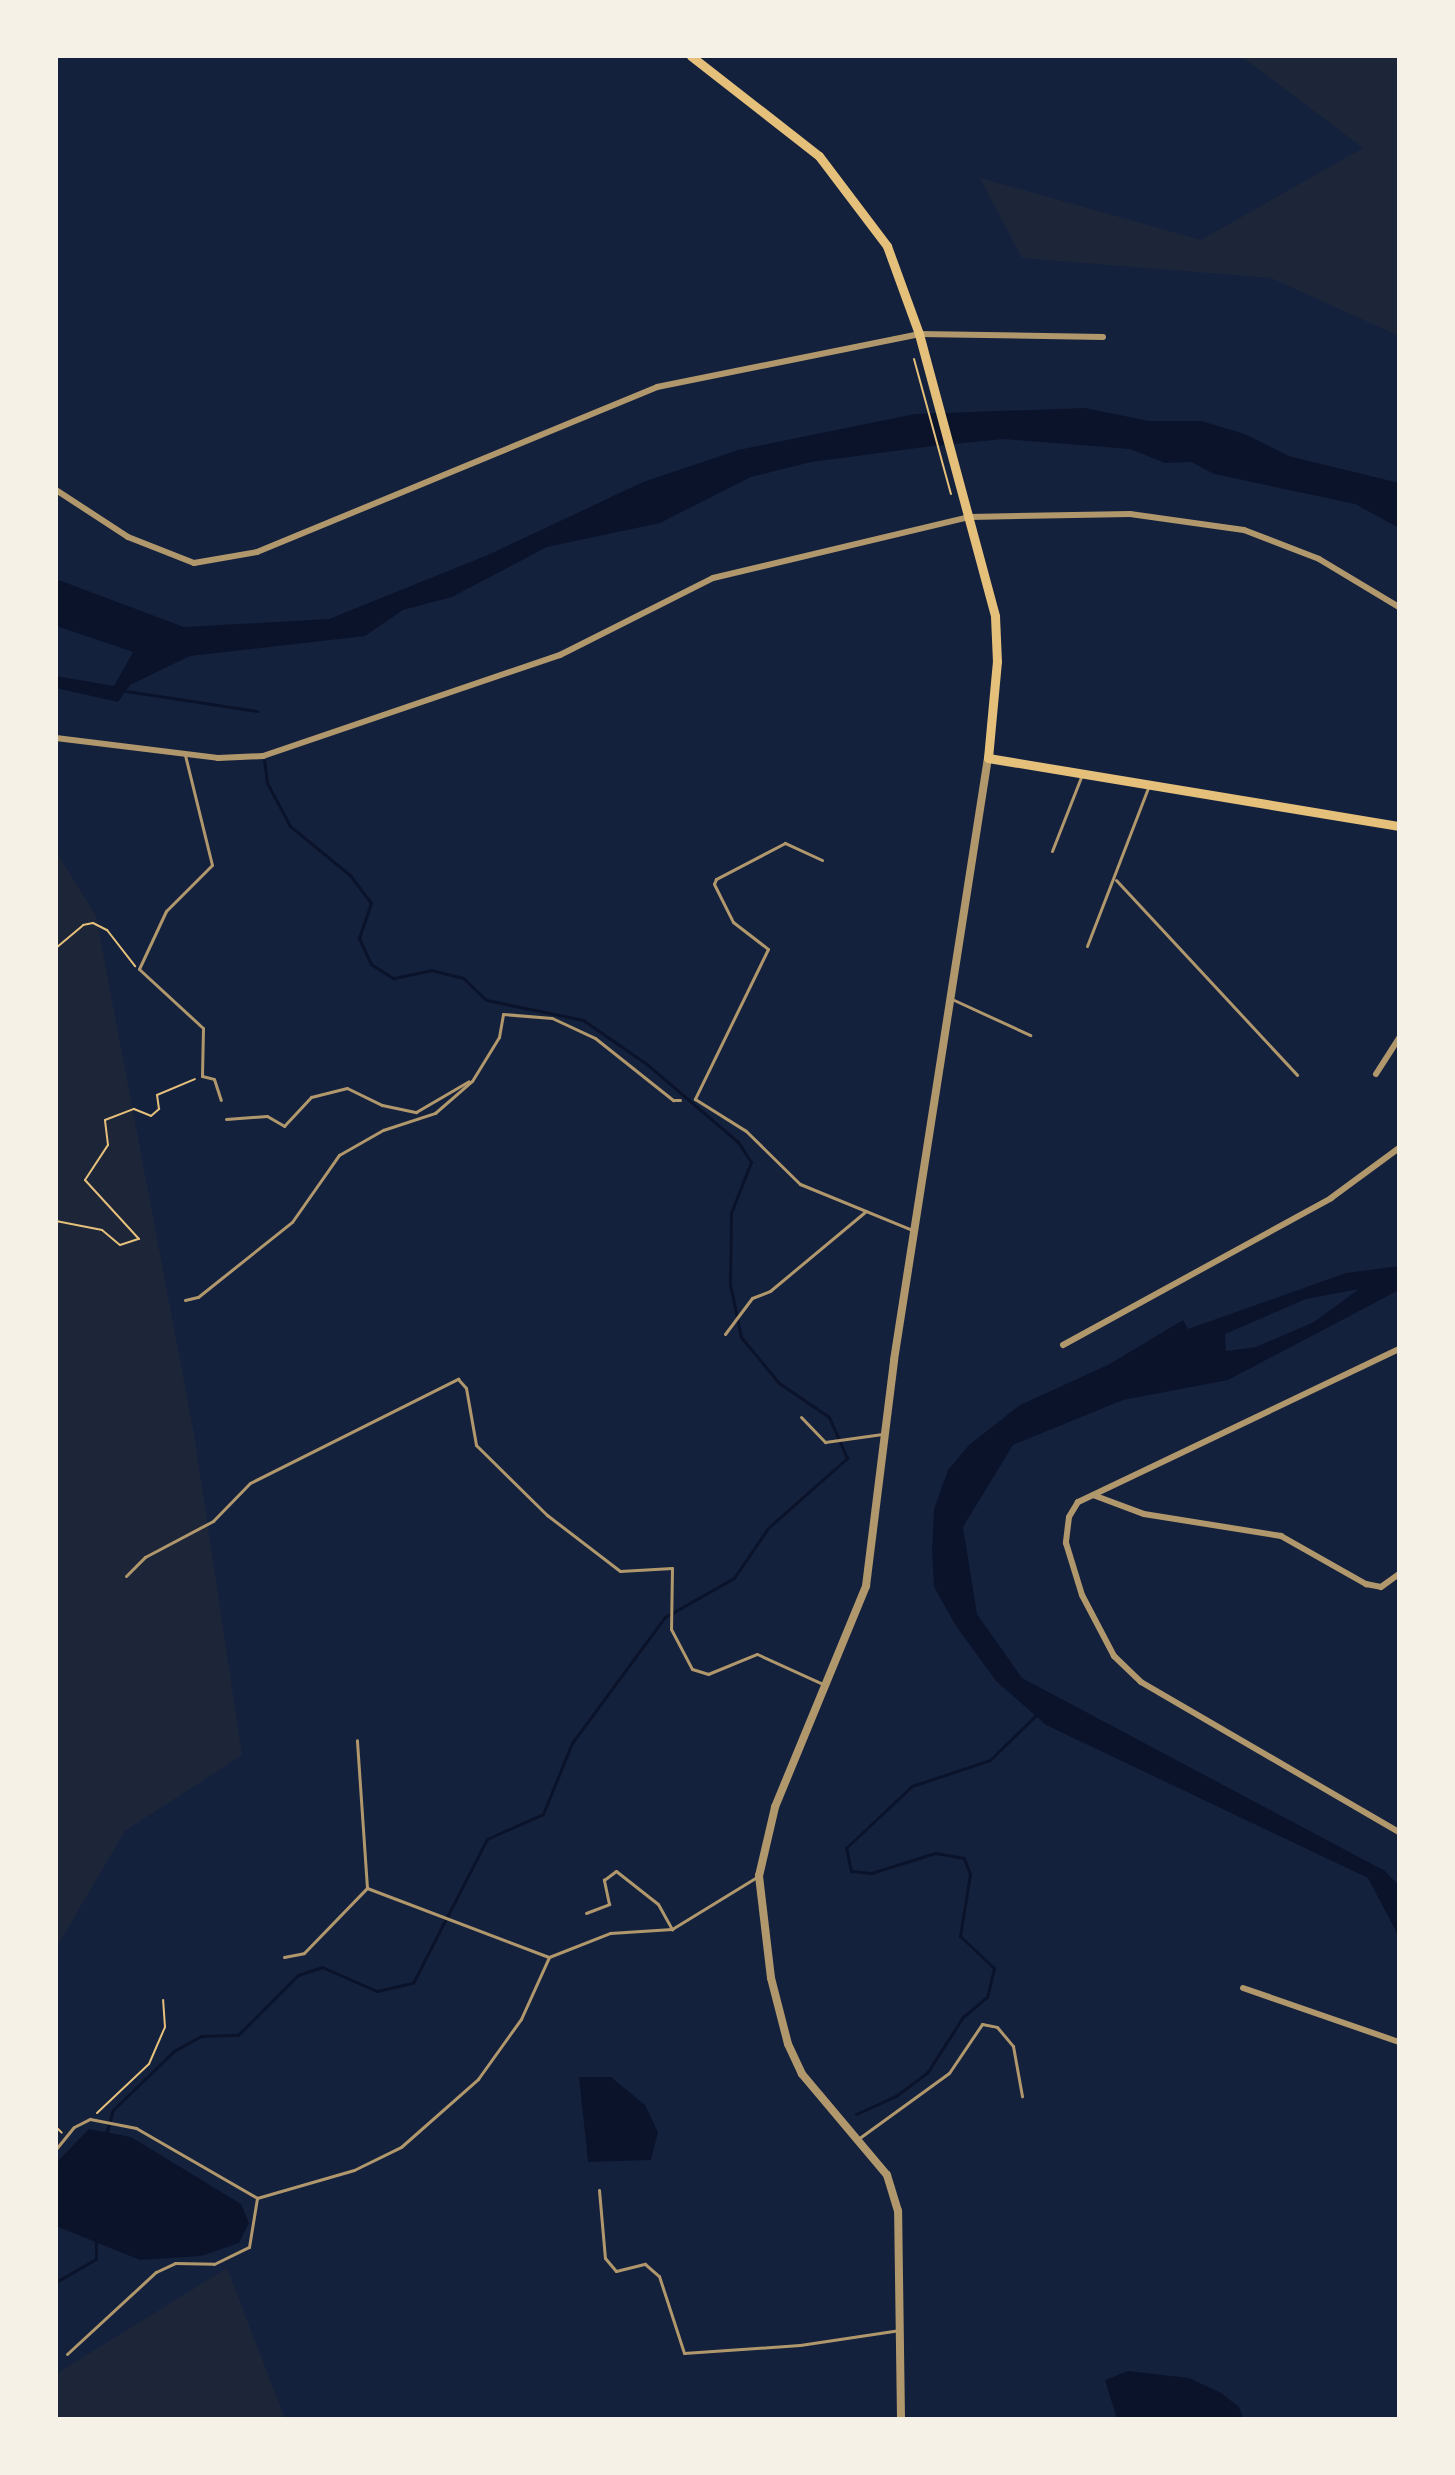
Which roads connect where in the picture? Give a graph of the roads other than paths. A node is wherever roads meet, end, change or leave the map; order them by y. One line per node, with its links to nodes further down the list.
1 (691, 56): 2 (main road)
2 (919, 334): 3 (street); 4 (street); 5 (main road)
3 (1103, 337)
4 (56, 490)
5 (970, 517): 6 (street); 8 (street); 9 (main road)
6 (1399, 607)
7 (56, 738): 8 (street)
8 (185, 755): 23 (lane)
9 (988, 758): 10 (main road); 17 (street)
10 (1082, 773): 11 (main road); 13 (lane)
11 (1150, 784): 12 (main road); 15 (lane)
12 (1399, 826)
13 (1052, 851)
14 (822, 860): 27 (lane)
15 (1116, 880): 16 (lane); 21 (lane)
16 (1087, 946)
17 (950, 998): 18 (lane); 28 (street)
18 (1030, 1035)
19 (1399, 1038): 20 (street)
20 (1376, 1074)
21 (1297, 1075)
22 (472, 1081): 24 (lane); 25 (lane); 29 (lane)
23 (221, 1100)
24 (680, 1100)
25 (226, 1119)
26 (1399, 1148): 31 (street)
27 (866, 1211): 28 (lane); 30 (lane)
28 (914, 1231): 34 (street)
29 (185, 1300)
30 (725, 1334)
31 (1063, 1345)
32 (1399, 1349): 35 (street)
33 (801, 1417): 34 (lane)
34 (885, 1433): 38 (street)
35 (1093, 1495): 36 (street); 40 (street)
36 (1399, 1574)
37 (126, 1576): 38 (lane)
38 (828, 1687): 41 (street)
39 (357, 1740): 42 (lane)
40 (1399, 1832)
41 (759, 1876): 44 (lane); 50 (street)
42 (367, 1888): 45 (lane); 46 (lane)
43 (586, 1913): 44 (lane)
44 (672, 1929): 46 (lane)
45 (284, 1957)
46 (549, 1957): 53 (lane)
47 (1243, 1988): 48 (street)
48 (1399, 2042)
49 (1022, 2096): 50 (lane)
50 (856, 2140): 54 (street)
51 (56, 2149): 53 (lane)
52 (599, 2190): 54 (lane)
53 (257, 2198): 55 (lane)
54 (900, 2330): 56 (street)
55 (67, 2354)
56 (901, 2419)

